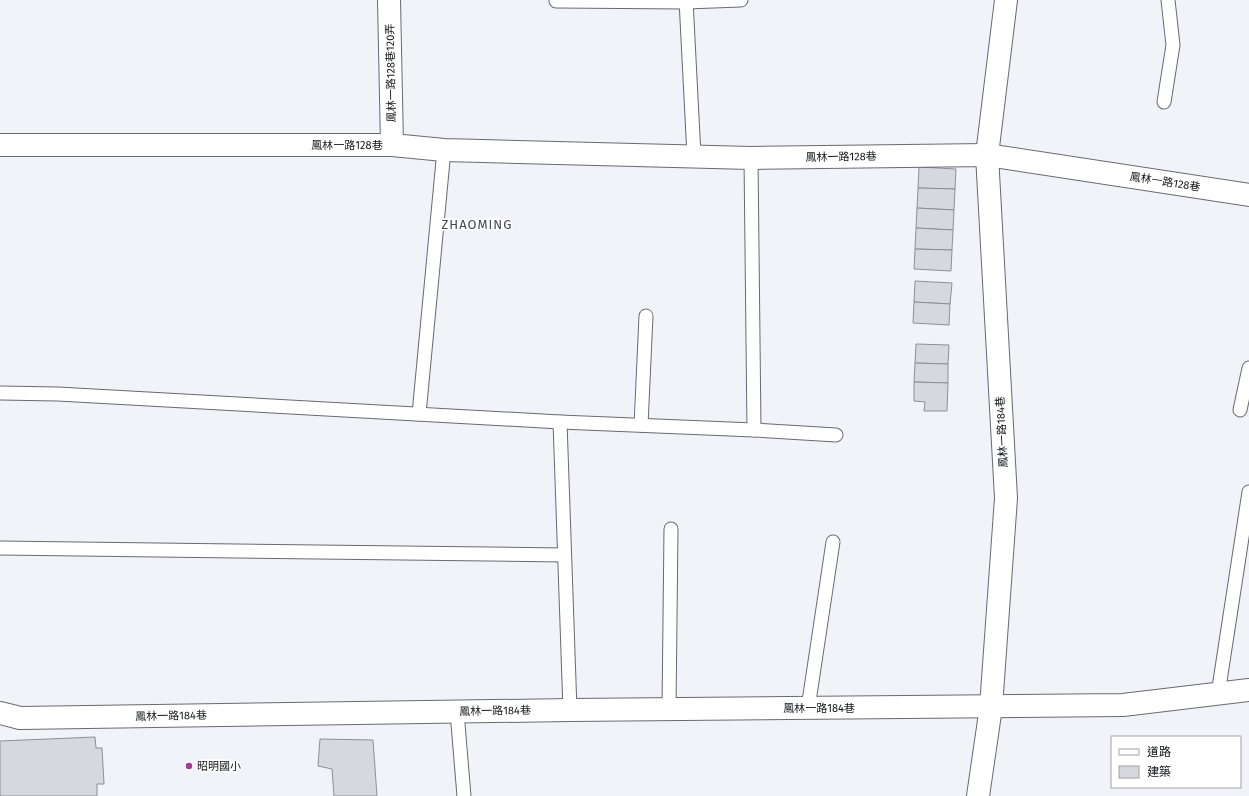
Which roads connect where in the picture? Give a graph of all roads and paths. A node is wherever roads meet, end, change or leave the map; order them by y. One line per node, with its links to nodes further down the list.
1 (389, 0): 9 (street, 鳳林一路128巷120弄)
2 (740, 0): 6 (lane)
3 (1006, 0): 11 (street)
4 (1168, 0): 7 (lane)
5 (556, 1): 6 (lane)
6 (686, 1): 12 (lane)
7 (1164, 102)
8 (0, 145): 9 (street, 鳳林一路128巷)
9 (392, 145): 10 (street, 鳳林一路128巷)
10 (444, 150): 12 (street, 鳳林一路128巷); 19 (lane)
11 (987, 155): 13 (street, 鳳林一路128巷); 14 (street, 鳳林一路128巷); 32 (street, 鳳林一路184巷)
12 (694, 156): 13 (street, 鳳林一路128巷)
13 (751, 158): 22 (lane)
14 (1249, 195)
15 (646, 316): 21 (lane)
16 (1249, 368): 18 (lane)
17 (0, 393): 19 (lane)
18 (1240, 410)
19 (419, 414): 20 (lane)
20 (560, 422): 21 (lane); 28 (lane)
21 (642, 425): 22 (lane)
22 (754, 430): 23 (lane)
23 (836, 435)
24 (1249, 492): 30 (lane)
25 (671, 528): 33 (lane)
26 (833, 542): 31 (lane)
27 (0, 548): 28 (lane)
28 (564, 555): 34 (lane)
29 (1249, 690): 30 (street, 鳳林一路184巷)
30 (1218, 694): 32 (street, 鳳林一路184巷)
31 (808, 708): 32 (street, 鳳林一路184巷); 33 (street, 鳳林一路184巷)
32 (991, 708): 38 (street, 鳳林一路184巷)
33 (669, 709): 34 (street, 鳳林一路184巷)
34 (570, 710): 35 (street, 鳳林一路184巷)
35 (457, 712): 36 (street, 鳳林一路184巷); 37 (lane)
36 (0, 713)
37 (464, 796)
38 (978, 796)

